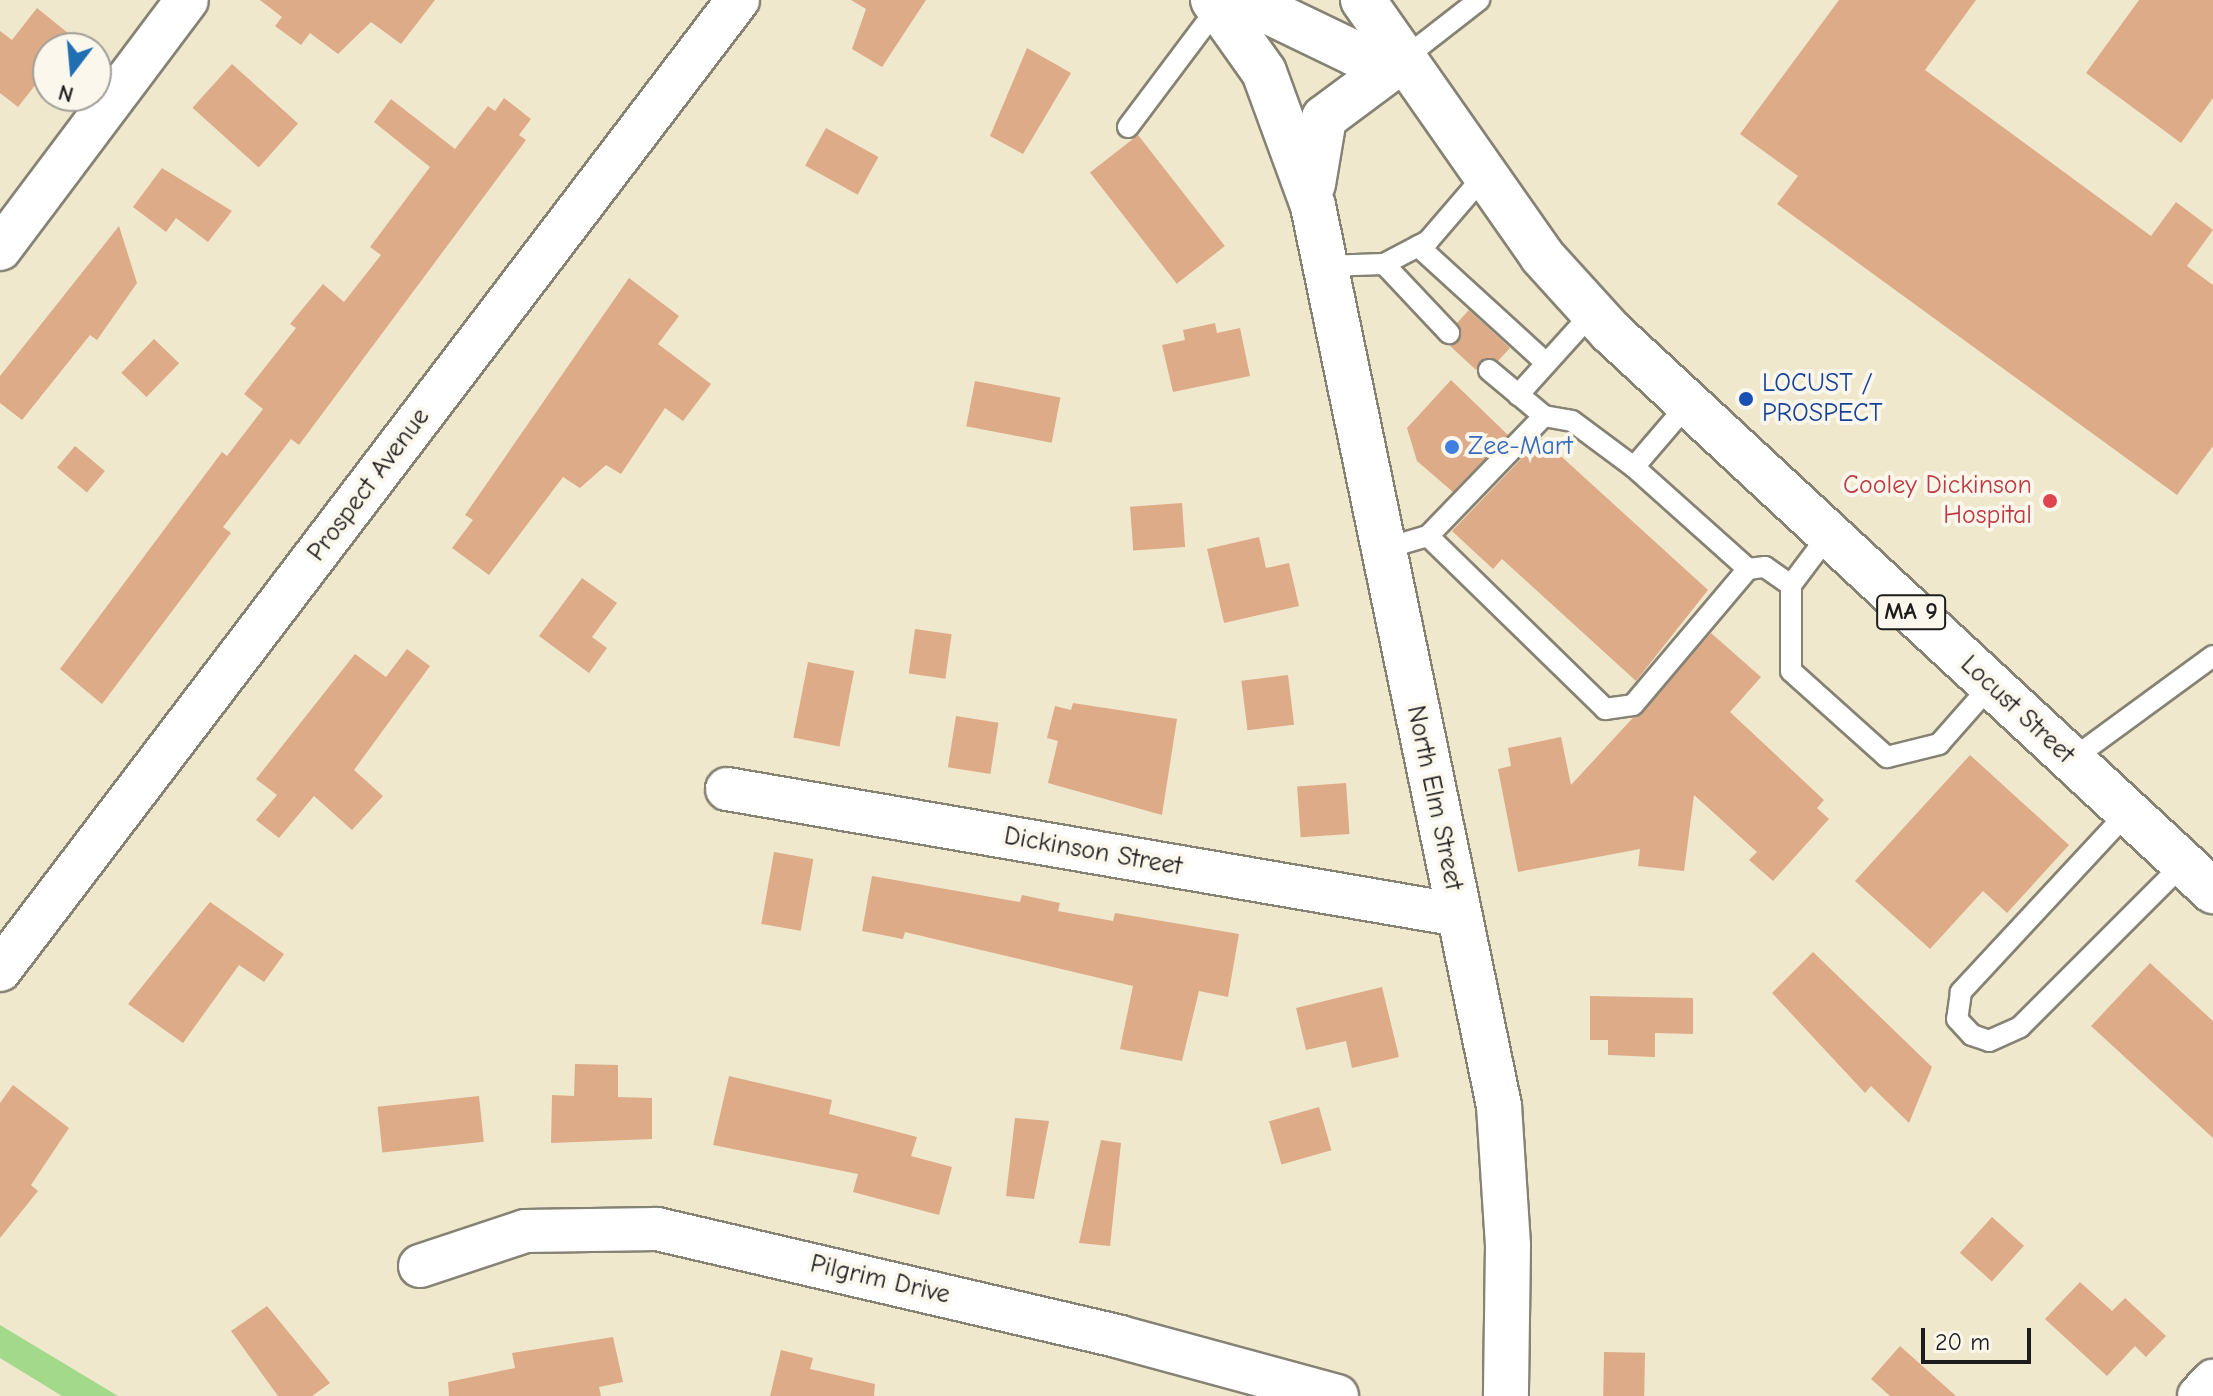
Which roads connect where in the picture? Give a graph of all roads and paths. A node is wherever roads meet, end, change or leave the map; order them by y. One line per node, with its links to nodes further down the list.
1 (187, 0): 11 (street)
2 (738, 0): 34 (street, Prospect Avenue)
3 (1363, 0): 6 (main road, MA 9)
4 (1479, 0): 6 (lane)
5 (1225, 2): 6 (main road); 7 (lane); 9 (main road, North Elm Street)
6 (1402, 60): 8 (main road, MA 9); 9 (main road, North Elm Street)
7 (1128, 127)
8 (1483, 177): 10 (lane); 14 (main road, MA 9)
9 (1313, 206): 13 (main road, North Elm Street)
10 (1418, 246): 12 (lane); 16 (lane)
11 (0, 249)
12 (1384, 264): 13 (lane); 15 (lane)
13 (1325, 266): 24 (main road, North Elm Street)
14 (1602, 322): 16 (lane); 19 (main road, Locust Street / MA 9)
15 (1449, 333)
16 (1546, 363): 18 (lane)
17 (1489, 370): 18 (lane)
18 (1518, 395): 20 (lane)
19 (1688, 404): 21 (lane); 23 (main road, Locust Street / MA 9)
20 (1544, 416): 21 (lane); 22 (lane)
21 (1634, 467): 25 (lane)
22 (1428, 536): 24 (lane); 25 (lane)
23 (1827, 537): 26 (lane); 28 (main road, Locust Street / MA 9)
24 (1380, 550): 33 (main road, North Elm Street)
25 (1748, 569): 26 (lane)
26 (1791, 585): 28 (lane)
27 (2213, 656): 29 (lane)
28 (1991, 685): 29 (main road, Locust Street / MA 9)
29 (2071, 760): 31 (main road, Locust Street / MA 9)
30 (727, 789): 33 (street, Dickinson Street)
31 (2128, 812): 32 (main road, Locust Street / MA 9); 32 (lane)
32 (2204, 879)
33 (1459, 915): 38 (main road, North Elm Street)
34 (0, 970)
35 (420, 1266): 37 (street, Pilgrim Drive)
36 (2213, 1381): 39 (street)
37 (1337, 1396)
38 (1506, 1396)
39 (2199, 1396)

